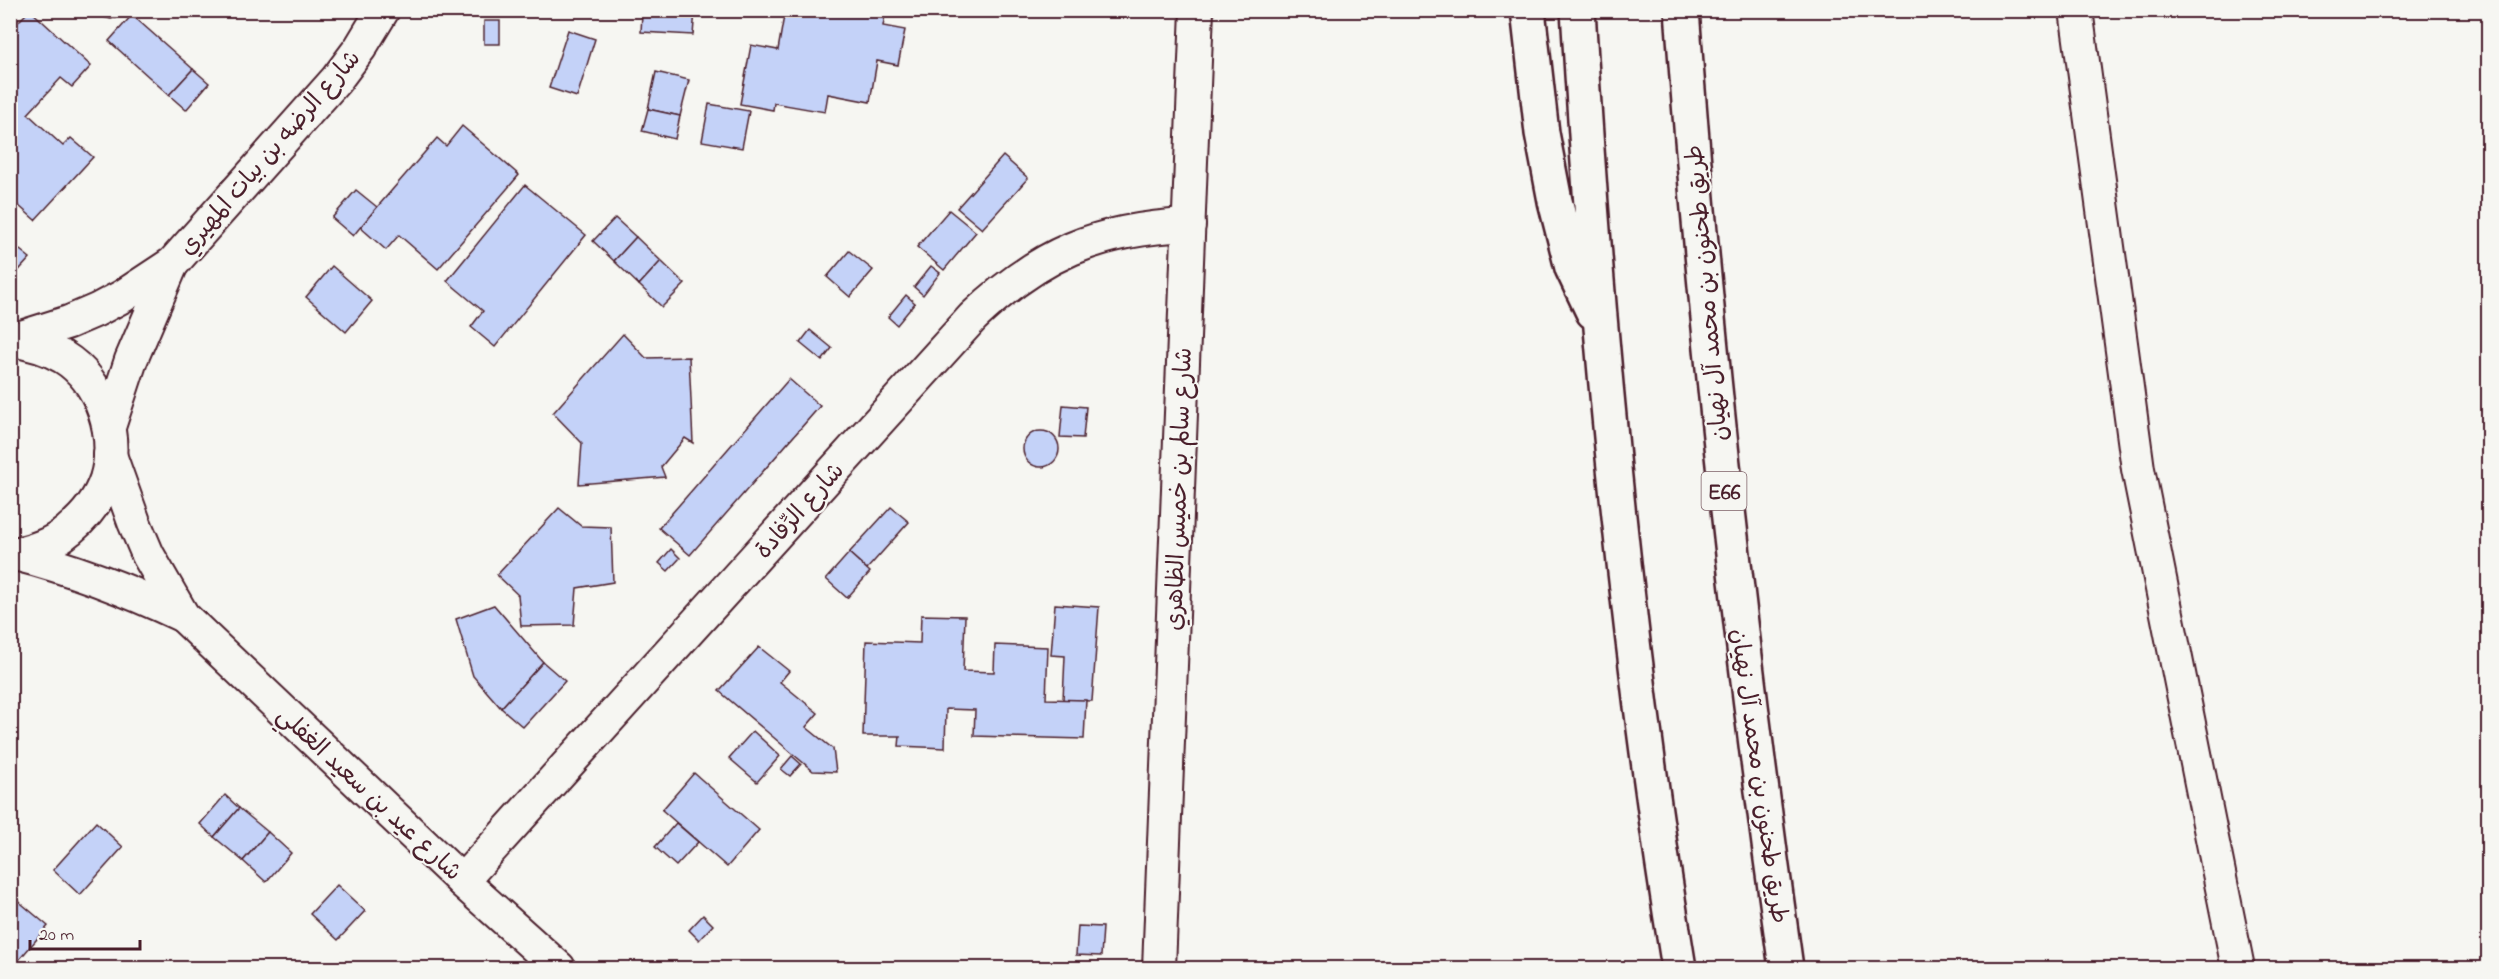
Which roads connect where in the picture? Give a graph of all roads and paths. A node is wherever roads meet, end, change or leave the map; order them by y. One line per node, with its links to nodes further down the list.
1 (383, 10): 8 (street, شارع الرضه بن بيات المهيري)
2 (1197, 10): 7 (street, شارع سالم بن خميس الظاهري)
3 (1528, 10): 9 (highway)
4 (1578, 10): 9 (highway)
5 (1682, 10): 18 (highway, طريق طحنون بن محمد آل نهيان / E66)
6 (2076, 10): 19 (street)
7 (1189, 225): 14 (street, شارع الرِّفادة); 16 (street, شارع سالم بن خميس الظاهري)
8 (173, 263): 10 (street, شارع الرضه بن بيات المهيري); 11 (street, شارع الرضه بن بيات المهيري)
9 (1603, 333): 17 (highway)
10 (11, 340): 11 (street, شارع عيد بن سعيد الغفلي)
11 (109, 441): 12 (street, شارع الرضه بن بيات المهيري); 13 (street, شارع عيد بن سعيد الغفلي)
12 (13, 554): 13 (street, شارع عيد بن سعيد الغفلي)
13 (183, 616): 14 (street, شارع عيد بن سعيد الغفلي)
14 (462, 881): 15 (street, شارع عيد بن سعيد الغفلي)
15 (559, 969)
16 (1159, 969)
17 (1678, 969)
18 (1785, 969)
19 (2238, 969)

